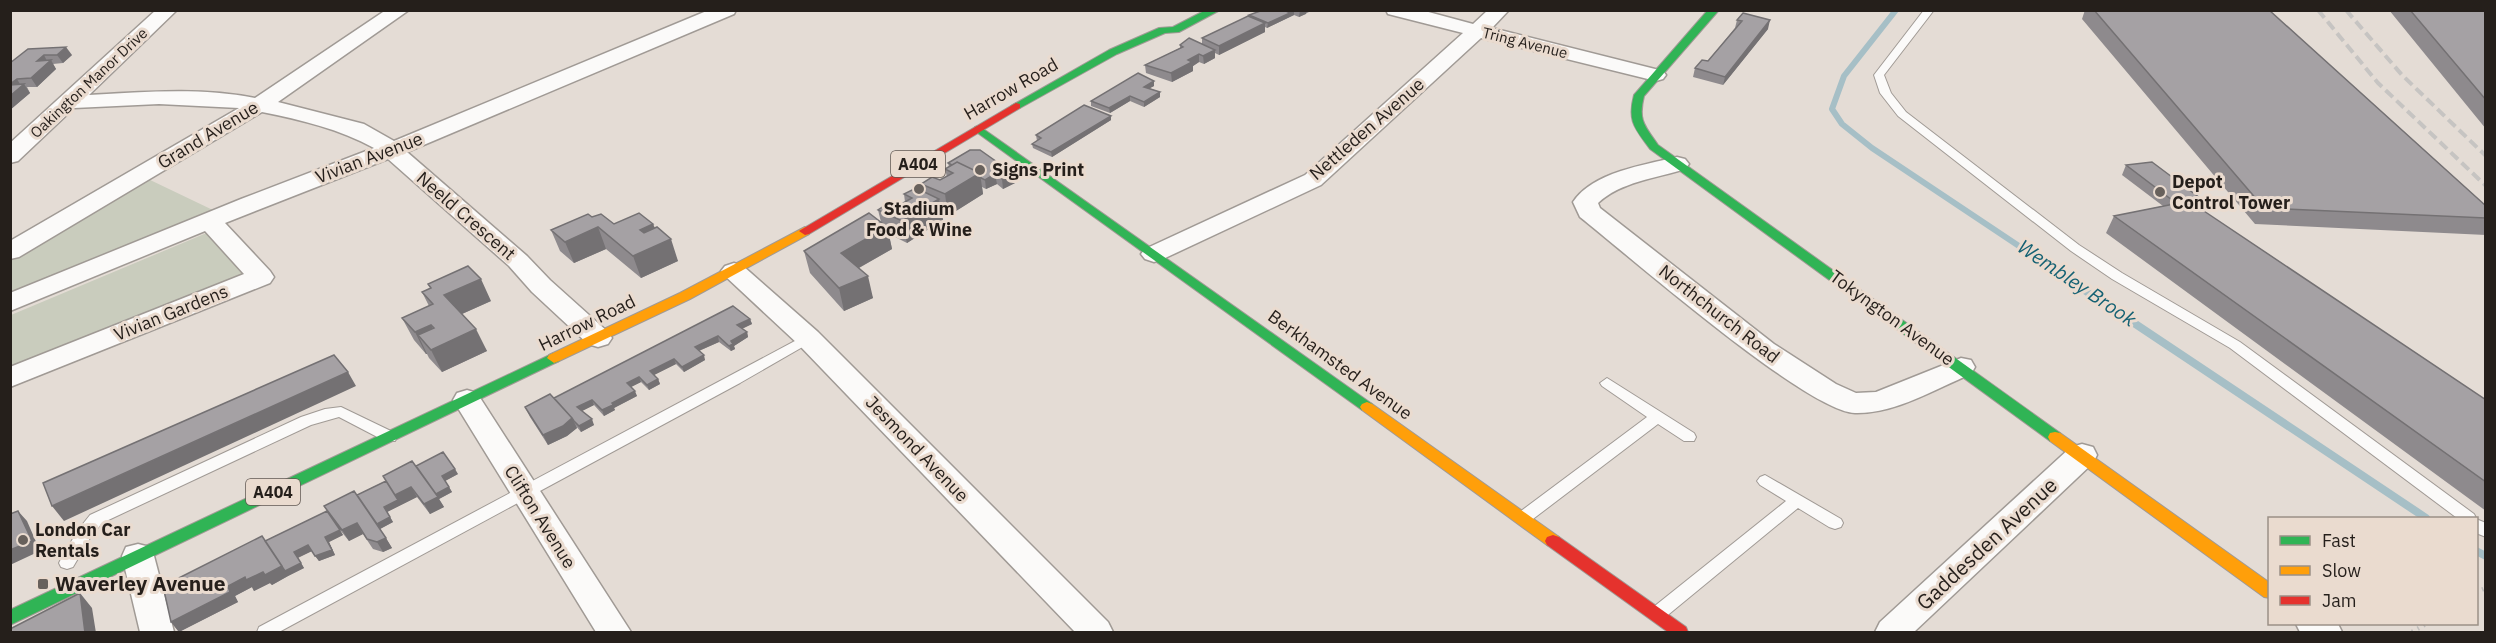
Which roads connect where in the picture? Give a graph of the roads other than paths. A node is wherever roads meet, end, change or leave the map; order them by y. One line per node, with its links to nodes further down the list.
1 (168, 10): 13 (street, Oakington Manor Drive)
2 (400, 10): 14 (street, Grand Avenue)
3 (727, 10): 16 (street, Vivian Avenue)
4 (1188, 10): 10 (street, Harrow Road / A404)
5 (1215, 10): 10 (street, Harrow Road / A404)
6 (1395, 10): 11 (street, Tring Avenue)
7 (1500, 10): 11 (street, Nettleden Avenue)
8 (1714, 10): 12 (street, Tokyngton Avenue)
9 (1929, 10): 37 (lane)
10 (1163, 30): 15 (street, Harrow Road / A404)
11 (1476, 32): 12 (street, Tring Avenue); 21 (street, Nettleden Avenue)
12 (1656, 75): 18 (street, Tokyngton Avenue)
13 (69, 102): 14 (street, Neeld Crescent); 17 (street, Oakington Manor Drive)
14 (259, 105): 16 (street, Neeld Crescent); 20 (street, Grand Avenue)
15 (979, 129): 21 (street, Berkhamsted Avenue); 22 (street, Harrow Road / A404)
16 (391, 150): 19 (street, Vivian Avenue); 24 (street, Neeld Crescent)
17 (10, 156)
18 (1677, 164): 26 (street, Tokyngton Avenue); 26 (street, Northchurch Road)
19 (209, 221): 23 (street, Vivian Avenue); 27 (street, Vivian Gardens)
20 (10, 252)
21 (1154, 254): 38 (street, Berkhamsted Avenue)
22 (734, 271): 24 (street, Harrow Road / A404); 25 (street, Jesmond Avenue)
23 (10, 303)
24 (598, 338): 29 (street, Harrow Road / A404)
25 (808, 338): 35 (lane); 48 (street, Jesmond Avenue)
26 (1961, 367): 33 (street, Tokyngton Avenue)
27 (10, 378)
28 (1606, 383): 30 (lane)
29 (467, 400): 31 (street, Harrow Road / A404); 35 (street, Clifton Avenue)
30 (1658, 416): 32 (lane); 38 (lane)
31 (390, 437): 40 (street, Harrow Road / A404); 41 (lane)
32 (1689, 437)
33 (2082, 455): 42 (street, Tokyngton Avenue); 50 (street, Gaddesden Avenue)
34 (1765, 481): 36 (lane)
35 (525, 494): 46 (lane); 47 (street, Clifton Avenue)
36 (1798, 500): 39 (lane); 43 (lane)
37 (2465, 517)
38 (1523, 518): 43 (street, Berkhamsted Avenue)
39 (1835, 523)
40 (138, 556): 44 (street, Harrow Road / A404); 45 (street)
41 (67, 563)
42 (2268, 591)
43 (1656, 615): 49 (street, Berkhamsted Avenue)
44 (10, 618)
45 (157, 633)
46 (265, 633)
47 (614, 633)
48 (1096, 633)
49 (1680, 633)
50 (1892, 633)

